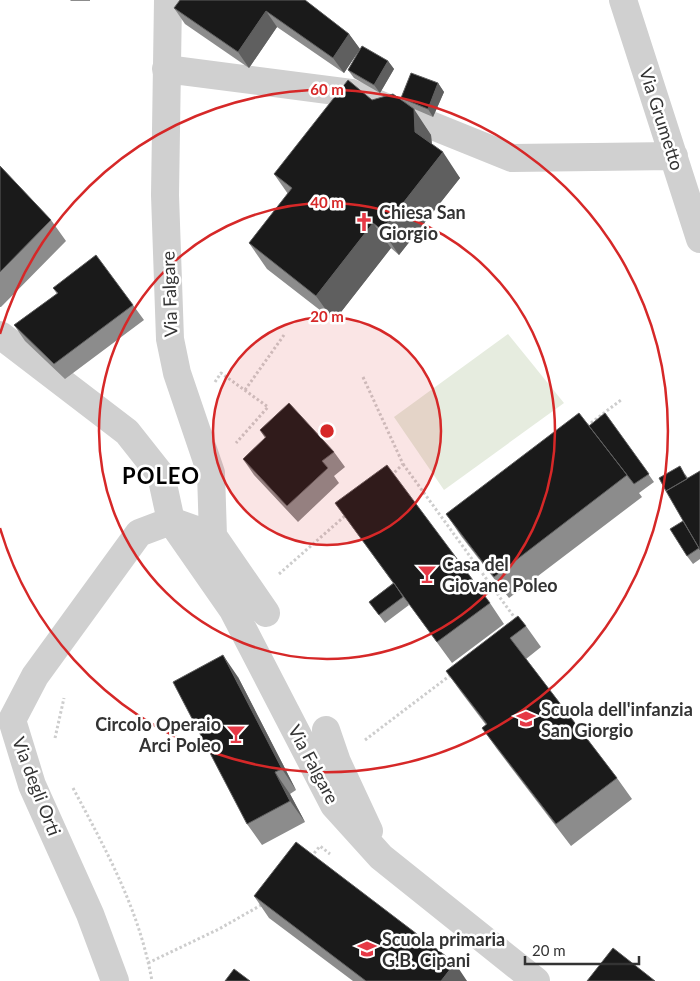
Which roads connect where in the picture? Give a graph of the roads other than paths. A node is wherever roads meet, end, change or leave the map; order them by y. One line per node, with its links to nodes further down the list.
1 (168, 0): 3 (street, Via Falgare)
2 (623, 0): 4 (street, Via Grumetto)
3 (166, 69): 4 (street); 8 (street, Via Falgare)
4 (674, 156): 5 (street, Via Grumetto)
5 (700, 239)
6 (0, 335): 7 (street, Via Falgare)
7 (170, 521): 8 (street); 11 (street, Via Falgare); 12 (street, Via degli Orti)
8 (213, 536): 9 (street)
9 (260, 604)
10 (326, 730): 11 (street)
11 (381, 858): 13 (street, Via Falgare)
12 (115, 981)
13 (536, 981)

